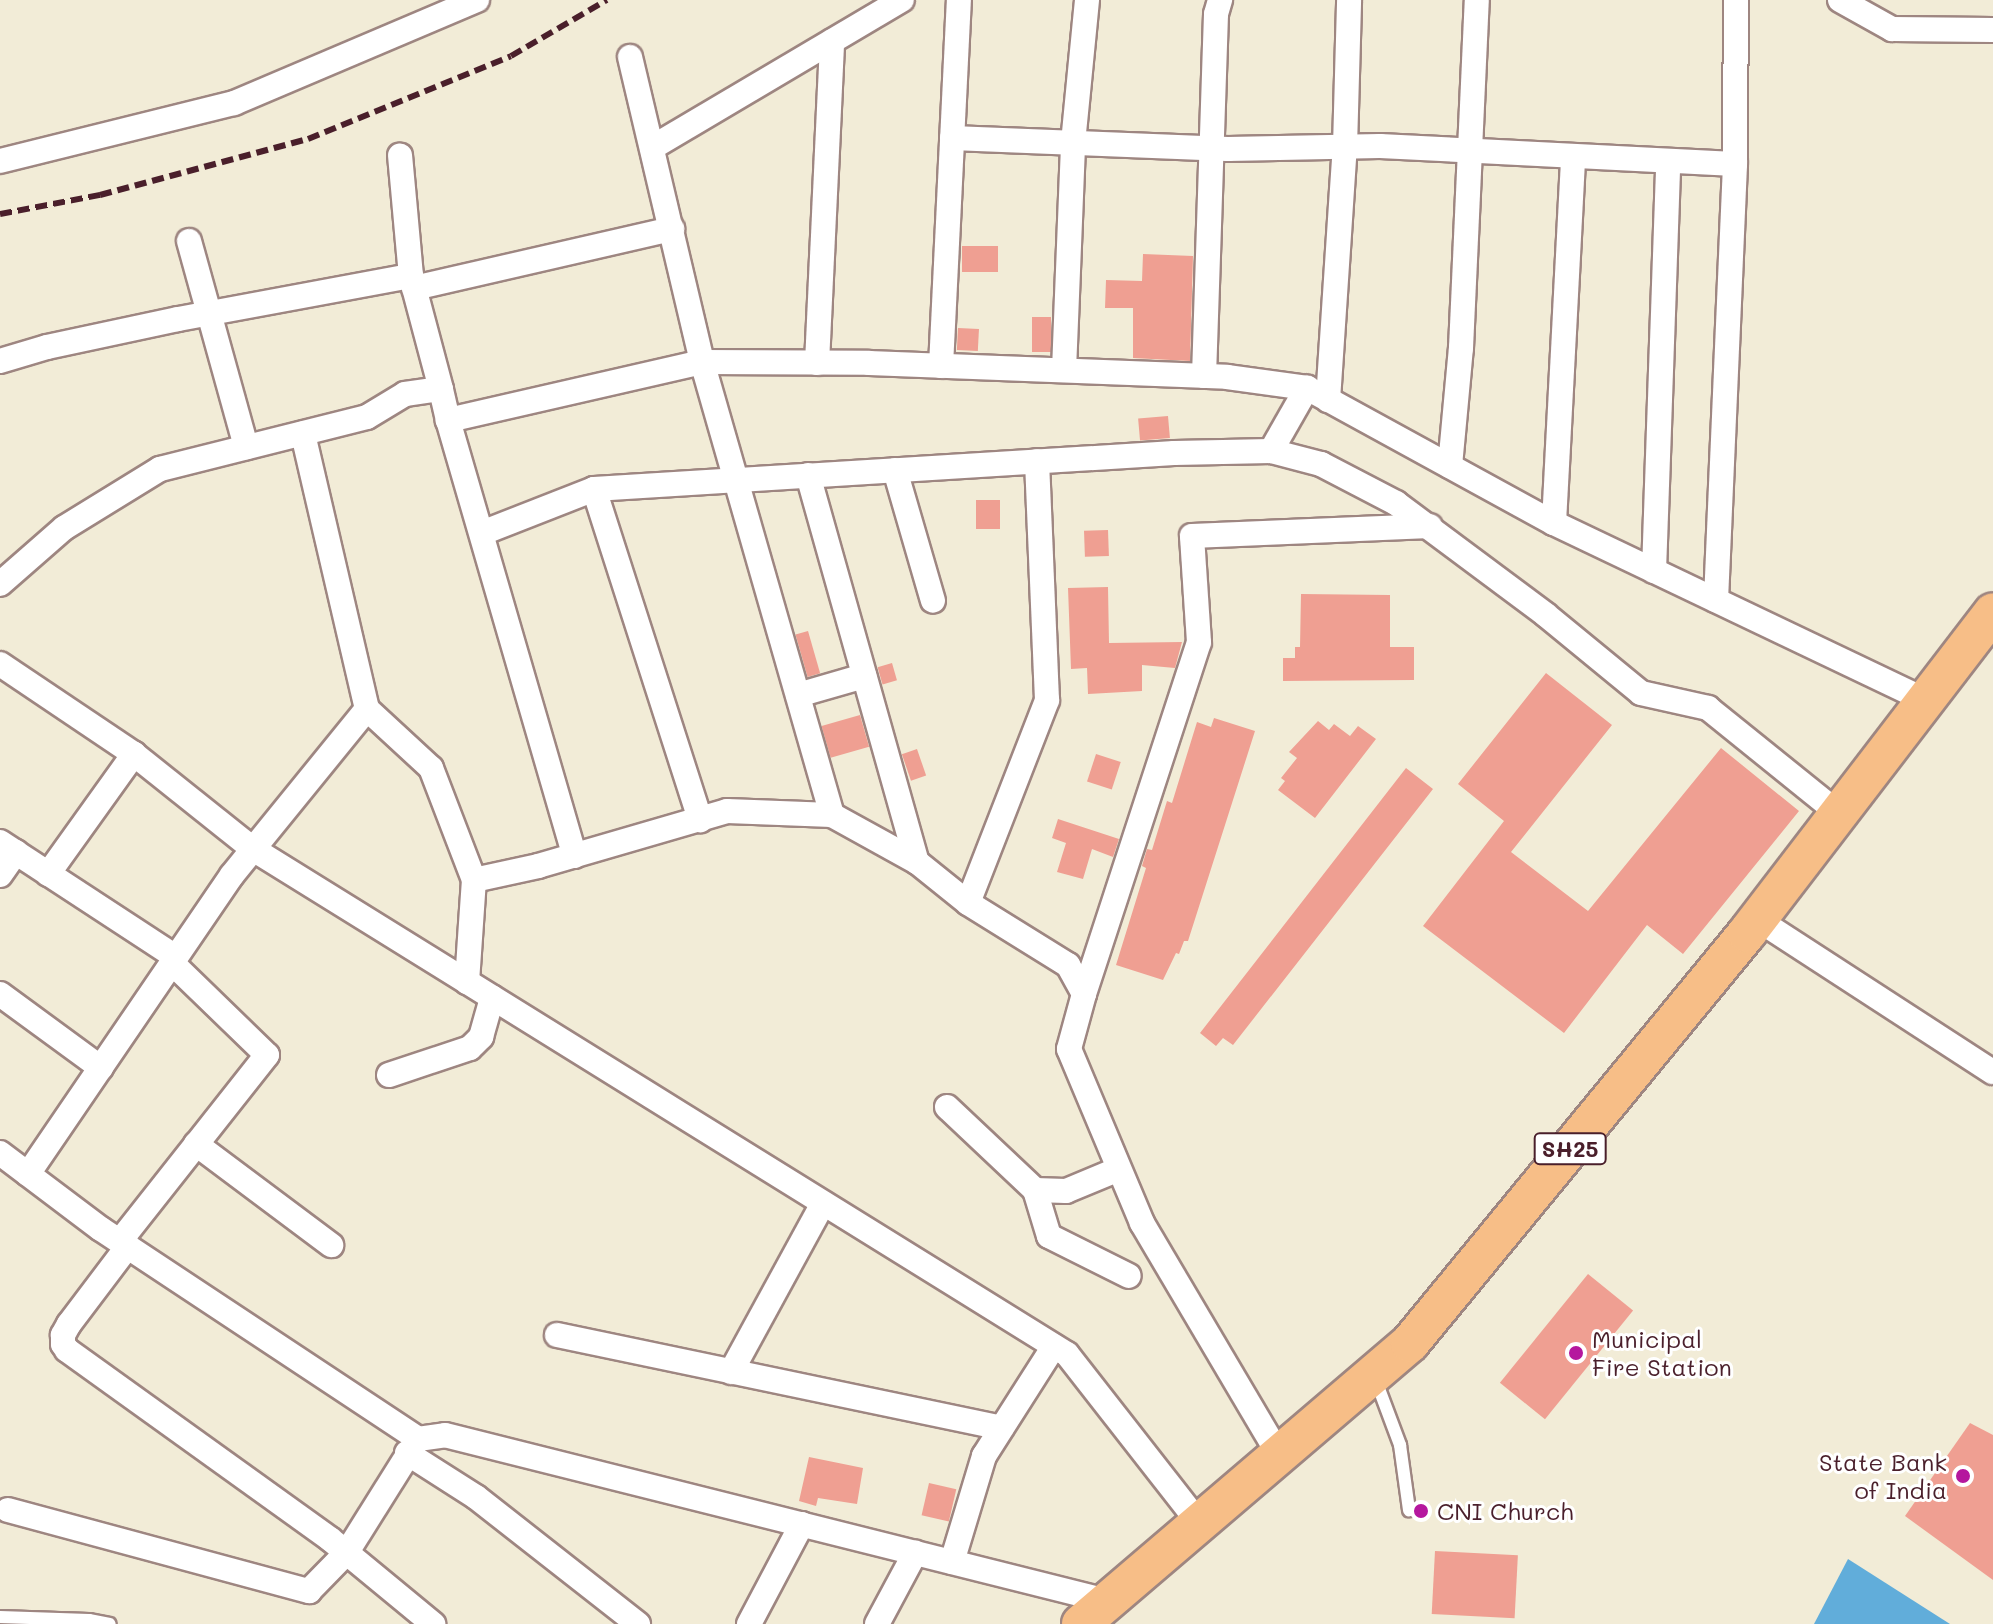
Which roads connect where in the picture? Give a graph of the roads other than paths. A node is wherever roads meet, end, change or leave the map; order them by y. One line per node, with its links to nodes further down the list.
1 (477, 0): 21 (street)
2 (902, 0): 11 (street)
3 (959, 0): 13 (street)
4 (1087, 0): 14 (street)
5 (1220, 0): 17 (street)
6 (1349, 0): 16 (street)
7 (1477, 0): 18 (street)
8 (1736, 0): 23 (street)
9 (1840, 0): 10 (street)
10 (1993, 30)
11 (832, 41): 15 (street); 30 (street)
12 (630, 57): 15 (street)
13 (952, 138): 14 (street); 31 (street)
14 (1073, 143): 17 (street); 32 (street)
15 (653, 147): 24 (street)
16 (1345, 147): 17 (street); 18 (street); 35 (street)
17 (1211, 148): 33 (street)
18 (1472, 151): 20 (street); 41 (street)
19 (400, 156): 26 (street)
20 (1573, 157): 22 (street); 46 (street)
21 (0, 161)
22 (1668, 161): 23 (street); 49 (street)
23 (1735, 164): 51 (street)
24 (672, 229): 26 (street); 29 (street)
25 (189, 241): 27 (street)
26 (413, 282): 27 (street); 34 (street)
27 (208, 313): 28 (street); 38 (street)
28 (0, 361)
29 (702, 362): 30 (street); 36 (street); 44 (street)
30 (817, 363): 31 (street)
31 (941, 366): 32 (street)
32 (1064, 370): 33 (street)
33 (1204, 376): 35 (street)
34 (441, 389): 36 (street); 37 (street)
35 (1318, 394): 39 (street); 41 (street)
36 (448, 420): 48 (street)
37 (303, 433): 38 (street); 58 (street)
38 (246, 447): 50 (street)
39 (1271, 451): 40 (street); 47 (street)
40 (1037, 461): 42 (street); 70 (street)
41 (1450, 466): 46 (street)
42 (895, 470): 43 (street); 52 (street)
43 (808, 475): 44 (street); 55 (street)
44 (736, 479): 45 (street); 56 (street)
45 (594, 489): 48 (street); 62 (street)
46 (1554, 523): 49 (street)
47 (1430, 526): 60 (street); 75 (street)
48 (482, 533): 65 (street)
49 (1654, 571): 51 (street)
50 (0, 584)
51 (1716, 600): 57 (street)
52 (933, 601)
53 (1993, 612): 57 (main road, SH25)
54 (0, 664): 59 (street)
55 (864, 676): 56 (street); 66 (street)
56 (798, 695): 61 (street)
57 (1925, 700): 60 (main road, SH25)
58 (367, 709): 64 (street); 69 (street)
59 (134, 754): 64 (street); 67 (street)
60 (1838, 813): 71 (main road, SH25)
61 (832, 815): 62 (street); 66 (street)
62 (700, 820): 65 (street)
63 (8, 847): 67 (street); 68 (street)
64 (253, 849): 72 (street); 73 (street)
65 (575, 856): 69 (street)
66 (917, 862): 70 (street)
67 (48, 874): 72 (street)
68 (0, 875)
69 (474, 880): 73 (street)
70 (968, 903): 75 (street)
71 (1757, 919): 78 (street); 93 (main road, SH25)
72 (174, 960): 77 (street); 81 (street)
73 (467, 982): 76 (street)
74 (0, 994): 77 (street)
75 (1084, 994): 83 (street)
76 (492, 998): 79 (street); 86 (street)
77 (101, 1068): 84 (street)
78 (1993, 1072)
79 (389, 1075)
80 (947, 1107): 85 (street)
81 (196, 1144): 87 (street); 88 (street)
82 (0, 1153): 84 (street)
83 (1119, 1169): 85 (street); 96 (street)
84 (28, 1174): 87 (street)
85 (1035, 1190): 89 (street)
86 (823, 1203): 91 (street); 92 (street)
87 (124, 1244): 95 (street); 101 (street)
88 (331, 1245)
89 (1129, 1276)
90 (557, 1335): 92 (street)
91 (1054, 1346): 94 (street); 100 (street)
92 (731, 1372): 94 (street)
93 (1374, 1375): 96 (main road, SH25); 98 (lane)
94 (1001, 1428): 103 (street)
95 (413, 1446): 99 (street); 101 (street); 108 (street)
96 (1280, 1456): 100 (main road, SH25)
97 (8, 1510): 101 (street)
98 (1409, 1510)
99 (802, 1524): 102 (street); 109 (street)
100 (1200, 1524): 105 (main road, SH25)
101 (347, 1552): 107 (street)
102 (915, 1553): 103 (street); 110 (street)
103 (952, 1562): 105 (street)
104 (0, 1617): 106 (lane)
105 (1088, 1618)
106 (110, 1624)
107 (433, 1624)
108 (638, 1624)
109 (749, 1624)
110 (877, 1624)

